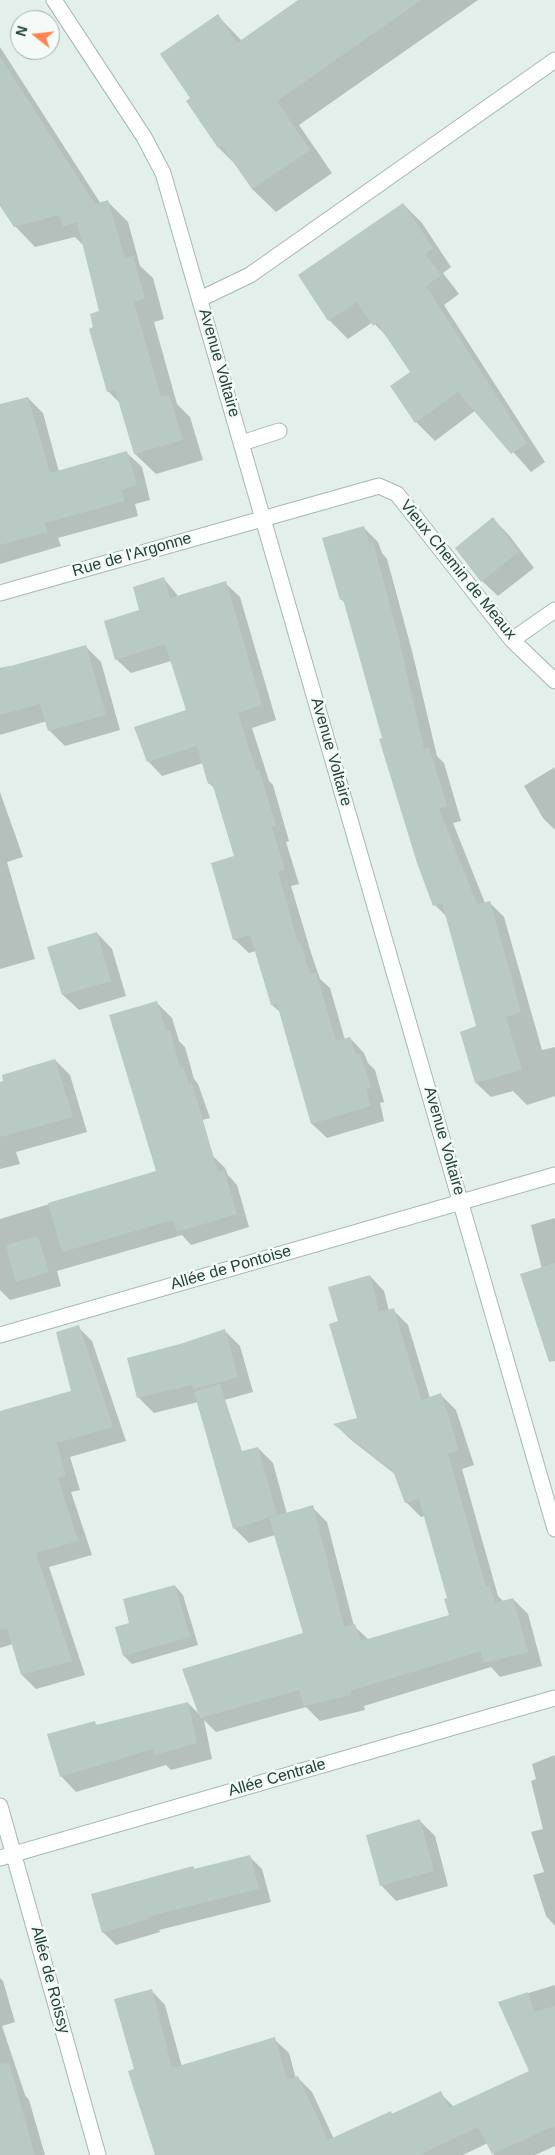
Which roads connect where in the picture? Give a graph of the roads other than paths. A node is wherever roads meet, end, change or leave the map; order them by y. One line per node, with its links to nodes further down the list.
1 (54, 0): 3 (street, Avenue Voltaire)
2 (555, 60): 3 (street)
3 (200, 299): 5 (street, Avenue Voltaire)
4 (279, 431): 5 (street)
5 (242, 443): 6 (street, Avenue Voltaire)
6 (263, 517): 7 (street, Rue de l'Argonne); 9 (street, Vieux Chemin de Meaux); 12 (street, Avenue Voltaire)
7 (0, 593)
8 (555, 610): 9 (street)
9 (512, 640): 10 (street, Vieux Chemin de Meaux)
10 (555, 681)
11 (555, 1175): 12 (street, Allée de Pontoise)
12 (461, 1202): 13 (street, Allée de Pontoise); 14 (street, Avenue Voltaire)
13 (0, 1335)
14 (555, 1529)
15 (555, 1698): 17 (street, Allée Centrale)
16 (0, 1806): 17 (street, Allée de Roissy)
17 (7, 1856): 18 (street, Allée de Roissy)
18 (98, 2155)

